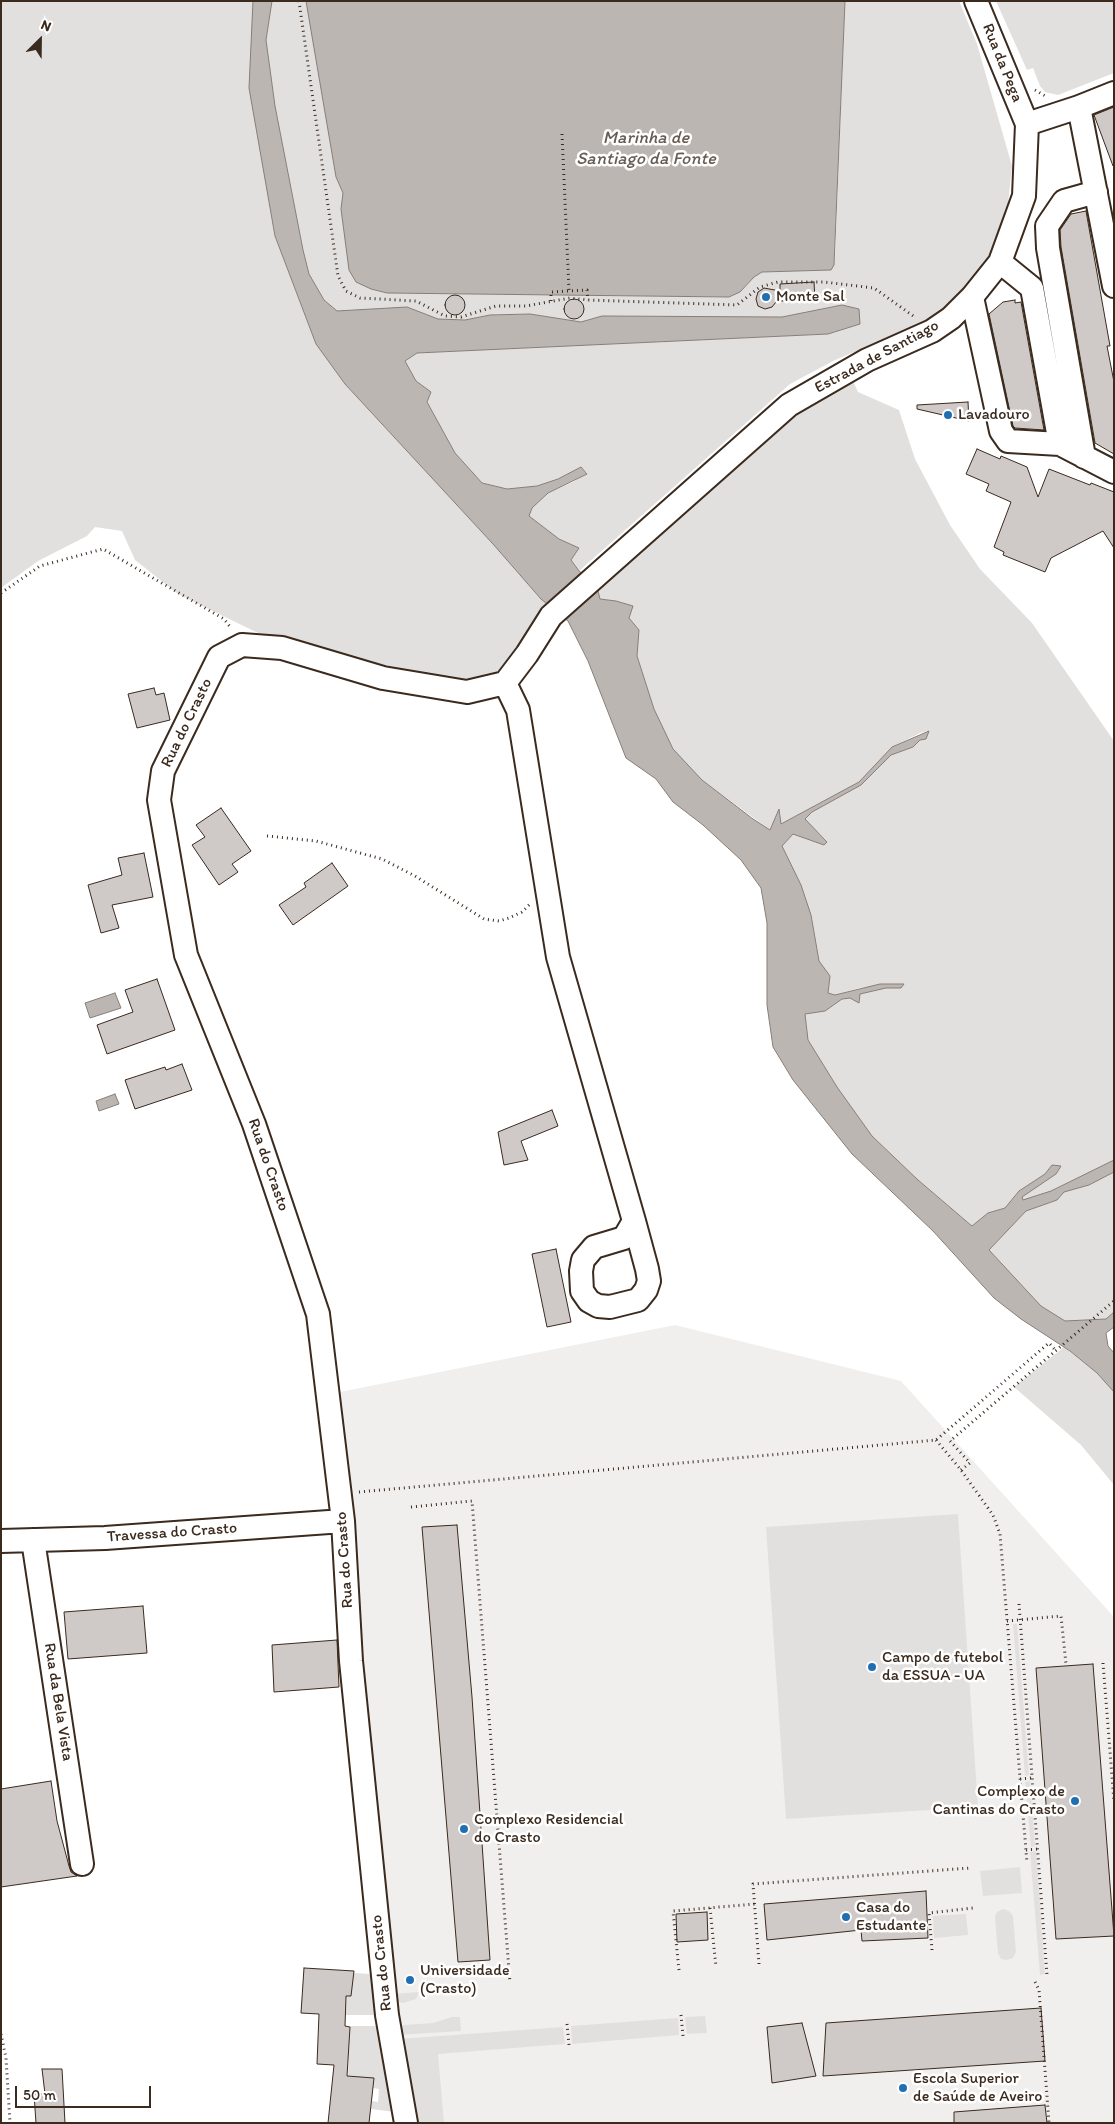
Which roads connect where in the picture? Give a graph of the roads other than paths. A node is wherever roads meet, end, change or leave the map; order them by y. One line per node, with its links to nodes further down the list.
1 (976, 1): 4 (street, Rua da Pega)
2 (1114, 93): 3 (street)
3 (1079, 107): 4 (street); 5 (street)
4 (1027, 124): 6 (street, Estrada de Santiago)
5 (1096, 192): 7 (street); 10 (street)
6 (1000, 262): 8 (street, Estrada de Santiago); 9 (street)
7 (1114, 286)
8 (972, 297): 9 (street); 12 (street, Estrada de Santiago)
9 (1060, 444): 10 (street)
10 (1084, 457): 11 (street)
11 (1114, 472)
12 (505, 683): 13 (street); 14 (street, Rua do Crasto)
13 (634, 1221)
14 (343, 1521): 15 (street, Travessa do Crasto); 18 (street, Rua do Crasto)
15 (33, 1540): 16 (street, Travessa do Crasto); 17 (street, Rua da Bela Vista)
16 (1, 1541)
17 (82, 1864)
18 (406, 2123)

